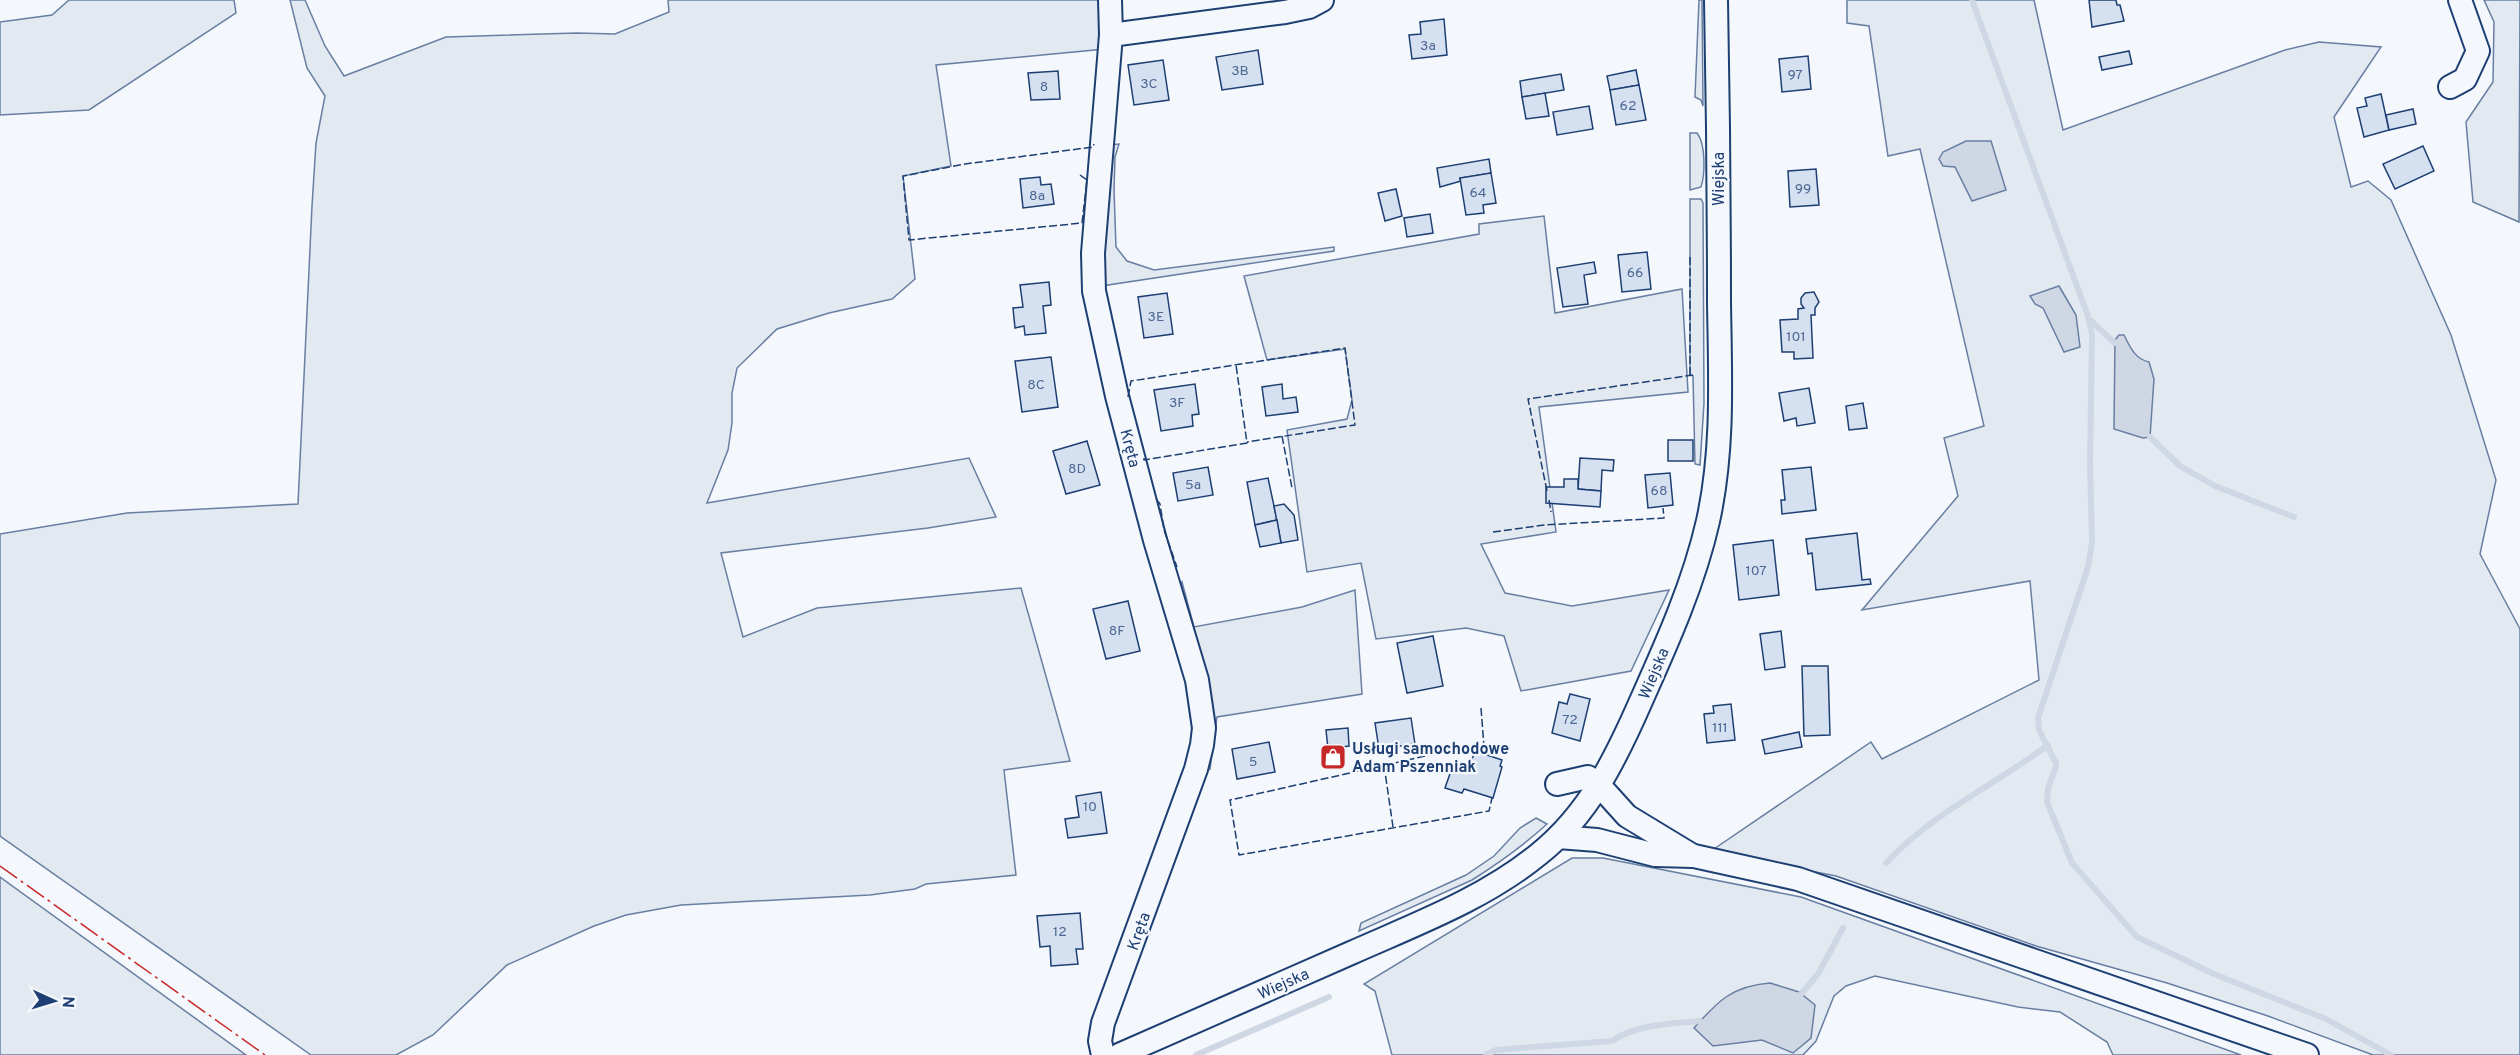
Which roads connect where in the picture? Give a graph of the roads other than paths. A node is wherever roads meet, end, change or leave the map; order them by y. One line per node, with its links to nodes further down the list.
1 (1110, 0): 5 (street, Kręta)
2 (1323, 0): 5 (street)
3 (1716, 0): 8 (street, Wiejska)
4 (2460, 0): 6 (street)
5 (1111, 34): 11 (street, Kręta)
6 (2450, 87)
7 (1557, 784): 8 (street)
8 (1599, 785): 9 (street, Wiejska); 10 (street)
9 (1558, 837): 10 (street); 12 (street, Wiejska)
10 (1695, 856): 13 (street)
11 (1103, 1055)
12 (1119, 1055)
13 (2307, 1055)

